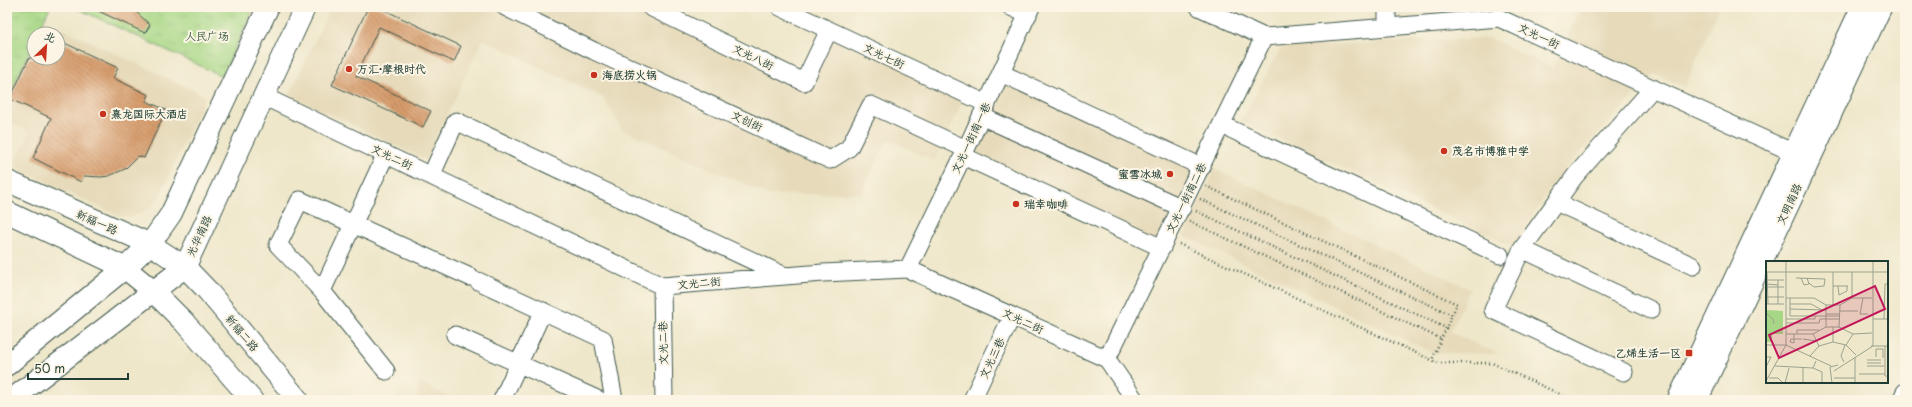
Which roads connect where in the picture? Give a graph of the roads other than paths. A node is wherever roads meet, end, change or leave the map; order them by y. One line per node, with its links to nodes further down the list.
1 (268, 7): 30 (main road)
2 (305, 7): 18 (main road, 光华南路)
3 (505, 7): 21 (street, 文创街)
4 (650, 7): 14 (street, 文光八街)
5 (780, 7): 14 (street, 文光七街)
6 (1011, 7): 11 (street)
7 (1199, 7): 15 (street, 文光一街)
8 (1387, 7): 13 (street)
9 (1862, 7): 22 (main road, 文明南路)
10 (1880, 7): 62 (main road, 文明南路)
11 (1030, 11): 16 (street, 文光一街南一巷)
12 (1501, 12): 13 (street, 文光一街); 17 (street, 文光一街)
13 (1388, 27): 15 (street, 文光一街)
14 (829, 30): 19 (street, 文光七街)
15 (1264, 37): 20 (street, 文光一街南二巷)
16 (1001, 73): 19 (street, 文光一街南一巷); 26 (street)
17 (1653, 88): 22 (street, 文光一街); 27 (street)
18 (263, 96): 23 (street, 文光二街); 35 (main road, 光华南路)
19 (984, 110): 21 (street, 文光一街南一巷); 26 (street, 文光七街)
20 (1222, 125): 26 (street, 文光一街南二巷); 33 (street)
21 (964, 153): 31 (street); 37 (street, 文光一街南一巷)
22 (1794, 153): 61 (main road, 文明南路)
23 (386, 154): 24 (street, 文光二街); 29 (street)
24 (431, 176): 38 (street); 39 (street, 文光二街)
25 (7, 181): 30 (main road, 新福一路)
26 (1188, 195): 31 (street, 文光一街南二巷)
27 (1556, 202): 32 (street); 34 (street)
28 (7, 212): 36 (main road)
29 (353, 224): 41 (street); 41 (street); 43 (street)
30 (150, 244): 35 (main road, 新福一路); 36 (main road)
31 (1168, 245): 46 (street, 文光一街南二巷)
32 (1522, 249): 42 (street); 50 (street)
33 (1500, 255)
34 (1693, 266)
35 (185, 267): 40 (main road, 光华南路); 54 (main road, 新福二路)
36 (124, 268): 40 (main road); 47 (main road)
37 (908, 269): 38 (street, 文光二街); 44 (street, 文光二街)
38 (786, 276): 39 (street, 文光二街)
39 (662, 286): 58 (street, 文光二巷)
40 (153, 291): 52 (main road, 光华南路); 53 (main road)
41 (322, 292): 49 (street)
42 (1652, 310)
43 (543, 311): 48 (street); 57 (street)
44 (1012, 316): 46 (street, 文光二街); 59 (street, 文光三巷)
45 (455, 335): 48 (street)
46 (1107, 359): 60 (street)
47 (7, 364)
48 (519, 364): 55 (street); 56 (street)
49 (386, 372)
50 (1624, 372)
51 (1905, 392): 63 (street)
52 (11, 400)
53 (252, 400)
54 (298, 400)
55 (502, 400)
56 (599, 400)
57 (614, 400)
58 (664, 400)
59 (972, 400)
60 (1135, 400)
61 (1678, 400)
62 (1697, 400)
63 (1901, 400)

